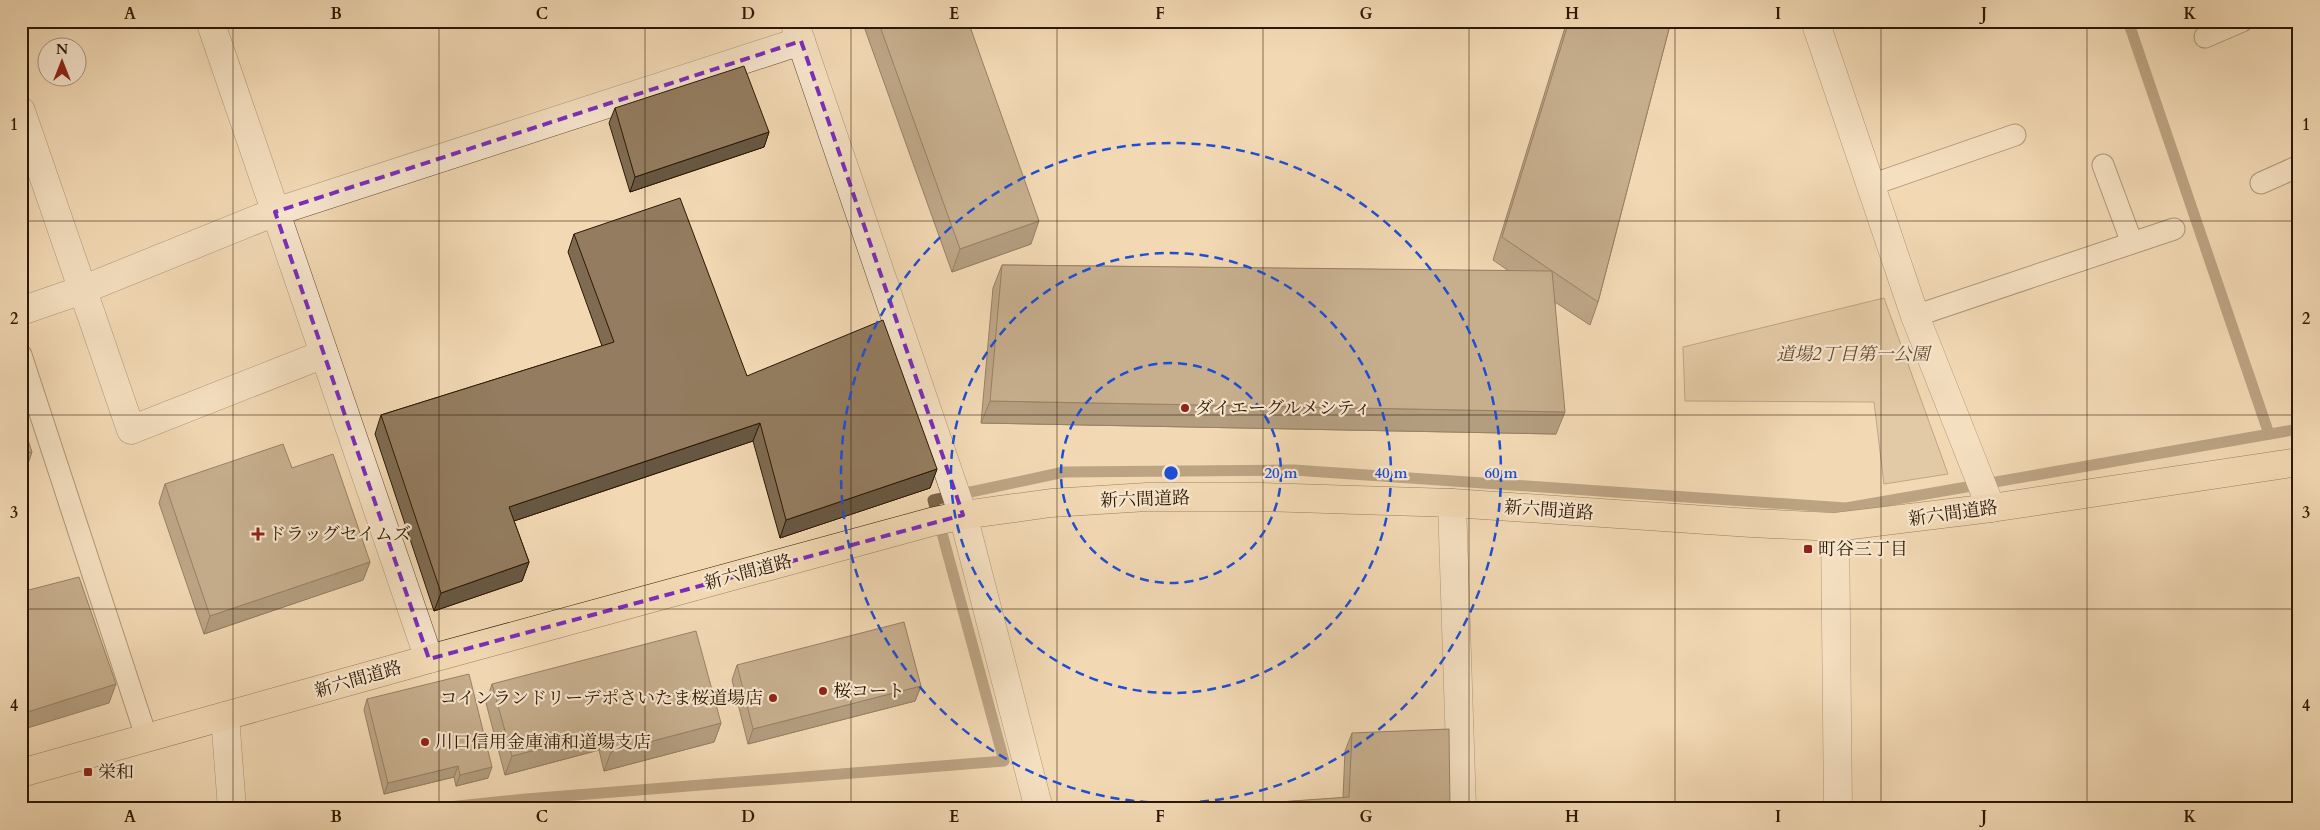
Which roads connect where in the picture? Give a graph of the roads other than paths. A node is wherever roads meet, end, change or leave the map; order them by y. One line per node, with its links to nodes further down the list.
1 (210, 21): 12 (street)
2 (1815, 21): 11 (street)
3 (2242, 21): 5 (lane)
4 (797, 31): 12 (street); 23 (street)
5 (2205, 37)
6 (21, 111): 15 (street)
7 (2015, 135): 11 (lane)
8 (2104, 165): 14 (lane)
9 (2299, 166): 10 (lane)
10 (2261, 183)
11 (1871, 185): 17 (street)
12 (275, 212): 15 (street); 18 (street)
13 (2174, 229): 14 (lane)
14 (2132, 243): 17 (lane)
15 (82, 290): 16 (street); 18 (street)
16 (21, 310)
17 (1915, 316): 22 (street)
18 (324, 354): 25 (street)
19 (21, 355): 27 (lane)
20 (2299, 462): 22 (main road, 新六間道路)
21 (1452, 503): 23 (main road, 新六間道路); 24 (main road, 新六間道路); 31 (street)
22 (1991, 508): 24 (main road, 新六間道路)
23 (963, 515): 25 (main road, 新六間道路); 30 (street)
24 (1835, 526): 32 (street)
25 (429, 659): 26 (main road, 新六間道路)
26 (225, 716): 27 (main road, 新六間道路); 29 (street)
27 (147, 739): 28 (main road, 新六間道路)
28 (21, 773)
29 (232, 809)
30 (1040, 809)
31 (1462, 809)
32 (1838, 809)

